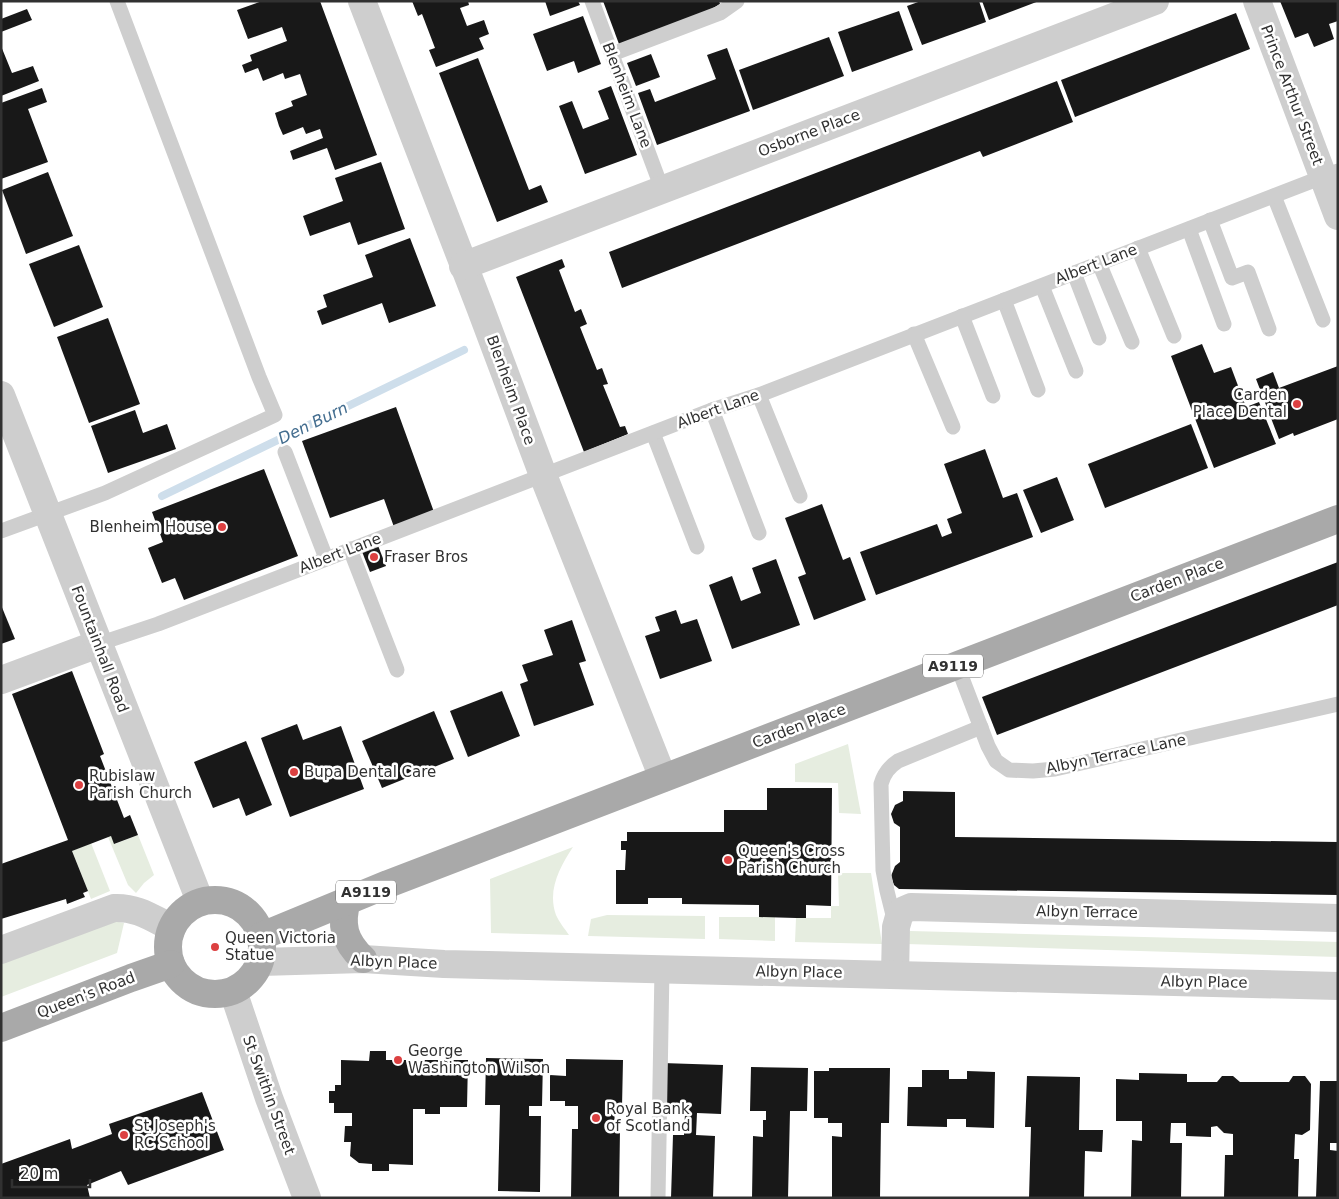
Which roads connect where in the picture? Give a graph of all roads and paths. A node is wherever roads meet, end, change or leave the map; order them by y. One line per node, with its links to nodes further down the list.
1 (117, 1): 39 (lane)
2 (362, 1): 16 (street, Blenheim Place)
3 (592, 1): 7 (lane, Blenheim Lane)
4 (737, 1): 7 (lane)
5 (1155, 1): 9 (street, Osborne Place)
6 (1257, 1): 8 (street, Prince Arthur Street)
7 (612, 54): 9 (lane, Blenheim Lane)
8 (1330, 174): 10 (lane, Albert Lane); 11 (street, Prince Arthur Street)
9 (662, 189): 16 (street, Osborne Place)
10 (1274, 196): 12 (lane, Albert Lane); 21 (lane)
11 (1338, 216)
12 (1210, 220): 13 (lane, Albert Lane); 23 (lane)
13 (1189, 229): 14 (lane, Albert Lane); 22 (lane)
14 (1138, 248): 15 (lane, Albert Lane); 25 (lane)
15 (1099, 263): 17 (lane, Albert Lane); 27 (lane)
16 (463, 266): 37 (street, Blenheim Place)
17 (1074, 273): 18 (lane, Albert Lane); 26 (lane)
18 (1042, 286): 19 (lane, Albert Lane); 28 (lane)
19 (1004, 300): 20 (lane, Albert Lane); 29 (lane)
20 (962, 316): 24 (lane, Albert Lane); 32 (lane)
21 (1323, 320)
22 (1224, 324)
23 (1269, 329)
24 (914, 334): 30 (lane, Albert Lane); 34 (lane)
25 (1174, 336)
26 (1099, 338)
27 (1132, 342)
28 (1076, 371)
29 (1038, 390)
30 (759, 394): 33 (lane, Albert Lane); 38 (lane)
31 (1, 395): 39 (street, Fountainhall Road)
32 (993, 396)
33 (712, 410): 35 (lane, Albert Lane); 42 (lane)
34 (953, 427)
35 (653, 433): 37 (lane, Albert Lane); 43 (lane)
36 (285, 452): 45 (lane)
37 (543, 475): 44 (lane, Albert Lane); 52 (street, Blenheim Place)
38 (800, 496)
39 (47, 513): 41 (lane); 46 (street, Fountainhall Road)
40 (1338, 519): 47 (main road, Carden Place / A9119)
41 (1, 531)
42 (758, 533)
43 (697, 548)
44 (350, 549): 45 (lane, Albert Lane); 48 (lane)
45 (326, 558): 46 (lane, Albert Lane)
46 (98, 644): 49 (street); 54 (street, Fountainhall Road)
47 (957, 665): 51 (lane, Albyn Terrace Lane); 52 (main road, Carden Place / A9119)
48 (397, 670)
49 (1, 680)
50 (1338, 704): 51 (lane, Albyn Terrace Lane)
51 (981, 727): 56 (lane)
52 (663, 778): 53 (main road, Carden Place / A9119)
53 (347, 900): 58 (main road, Carden Place / A9119); 60 (main road)
54 (200, 901): 57 (main road); 58 (main road)
55 (1338, 918): 56 (street, Albyn Terrace)
56 (896, 927): 63 (street)
57 (172, 928): 59 (street); 61 (main road)
58 (261, 949): 60 (street, Albyn Place); 65 (main road)
59 (1, 950)
60 (363, 959): 62 (street, Albyn Place)
61 (171, 964): 65 (main road); 66 (main road, Queen's Road)
62 (662, 969): 63 (street, Albyn Place); 68 (lane)
63 (896, 975): 64 (street, Albyn Place)
64 (1338, 986)
65 (233, 991): 67 (street, St Swithin Street)
66 (1, 1028)
67 (307, 1198)
68 (658, 1198)

